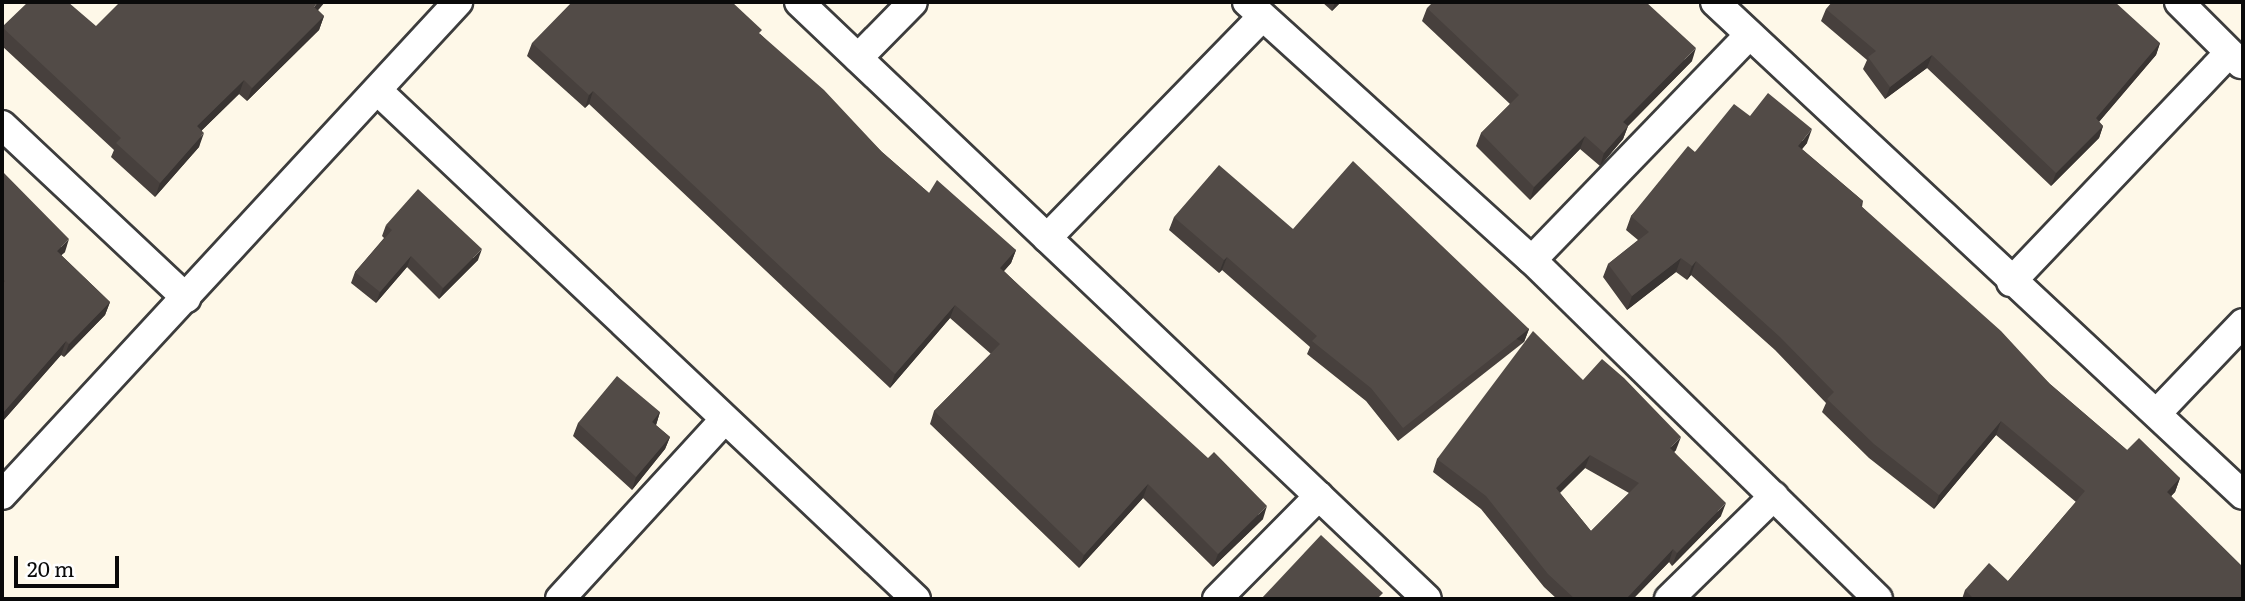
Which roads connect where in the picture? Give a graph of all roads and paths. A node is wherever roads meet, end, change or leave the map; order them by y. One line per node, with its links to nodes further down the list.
1 (458, 2): 10 (street)
2 (799, 2): 8 (street)
3 (913, 2): 8 (street)
4 (1715, 2): 7 (street)
5 (2188, 5): 9 (street)
6 (1255, 9): 12 (street); 13 (street)
7 (1749, 35): 13 (street); 14 (street)
8 (858, 58): 12 (street)
9 (2236, 60): 14 (street)
10 (379, 91): 15 (street); 18 (street)
11 (2, 125): 15 (street)
12 (1047, 238): 21 (street)
13 (1532, 260): 22 (street)
14 (2011, 282): 17 (street)
15 (187, 298): 19 (street)
16 (2243, 323): 17 (street)
17 (2157, 413): 20 (street)
18 (724, 420): 23 (street); 24 (street)
19 (2, 495)
20 (2243, 495)
21 (1319, 496): 25 (street); 26 (street)
22 (1774, 496): 27 (street); 28 (street)
23 (560, 599)
24 (916, 599)
25 (1217, 599)
26 (1427, 599)
27 (1669, 599)
28 (1878, 599)

